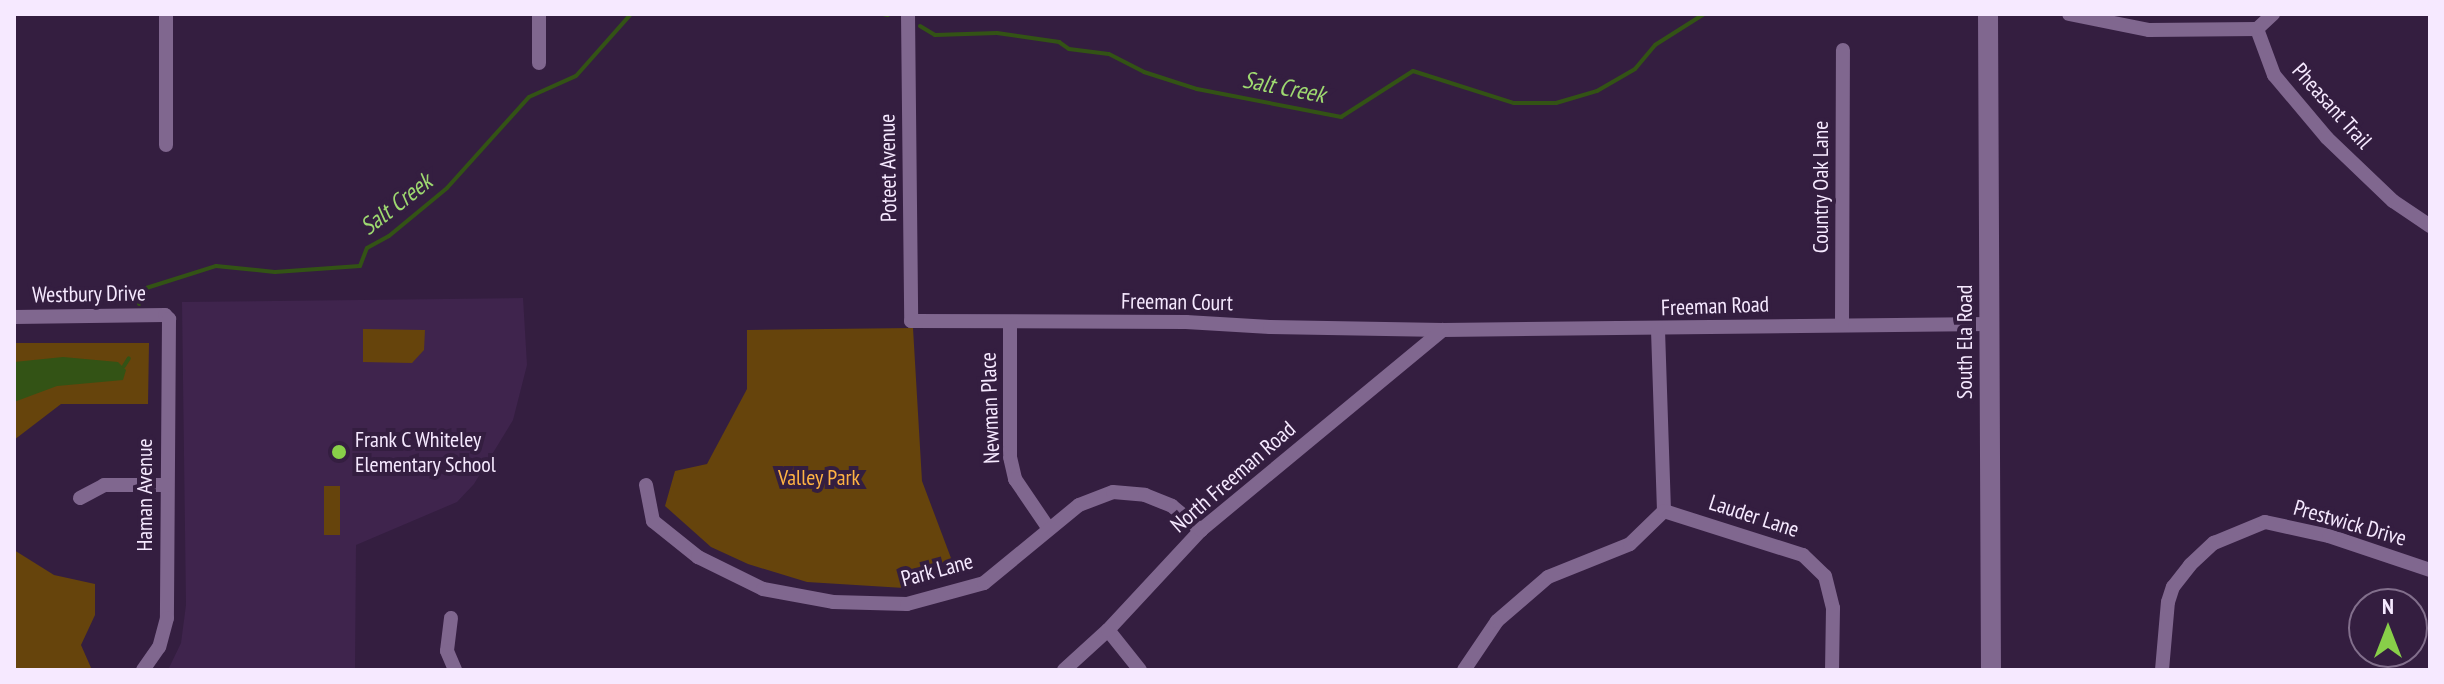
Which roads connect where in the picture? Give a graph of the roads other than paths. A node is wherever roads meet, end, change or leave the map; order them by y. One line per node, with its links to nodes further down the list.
1 (166, 14): 10 (street)
2 (539, 14): 9 (street)
3 (908, 14): 14 (street, Poteet Avenue)
4 (1988, 14): 17 (main road, South Ela Road)
5 (2069, 14): 7 (street)
6 (2273, 14): 7 (street)
7 (2257, 29): 11 (street, Pheasant Trail)
8 (1843, 50): 16 (street, Country Oak Lane)
9 (539, 63)
10 (166, 145)
11 (2430, 226)
12 (165, 315): 13 (street, Westbury Drive); 20 (street, Haman Avenue)
13 (14, 317)
14 (911, 321): 15 (street, Freeman Court)
15 (1010, 324): 18 (street, Freeman Court); 24 (street, Newman Place)
16 (1842, 324): 17 (street, Freeman Road); 19 (street, Freeman Road)
17 (1989, 324): 35 (main road, South Ela Road)
18 (1443, 330): 19 (street, Freeman Road); 25 (street, North Freeman Road)
19 (1658, 330): 23 (street)
20 (167, 485): 22 (street); 29 (street, Haman Avenue)
21 (646, 485): 24 (street, Park Lane)
22 (80, 498)
23 (1664, 511): 33 (street); 34 (street, Lauder Lane)
24 (1049, 529): 25 (street, Park Lane)
25 (1201, 530): 28 (street, North Freeman Road)
26 (2430, 570): 36 (street, Prestwick Drive)
27 (451, 618): 30 (street)
28 (1108, 630): 31 (street, North Freeman Road); 32 (street)
29 (143, 670)
30 (455, 670)
31 (1064, 670)
32 (1140, 670)
33 (1464, 670)
34 (1832, 670)
35 (1991, 670)
36 (2162, 670)

